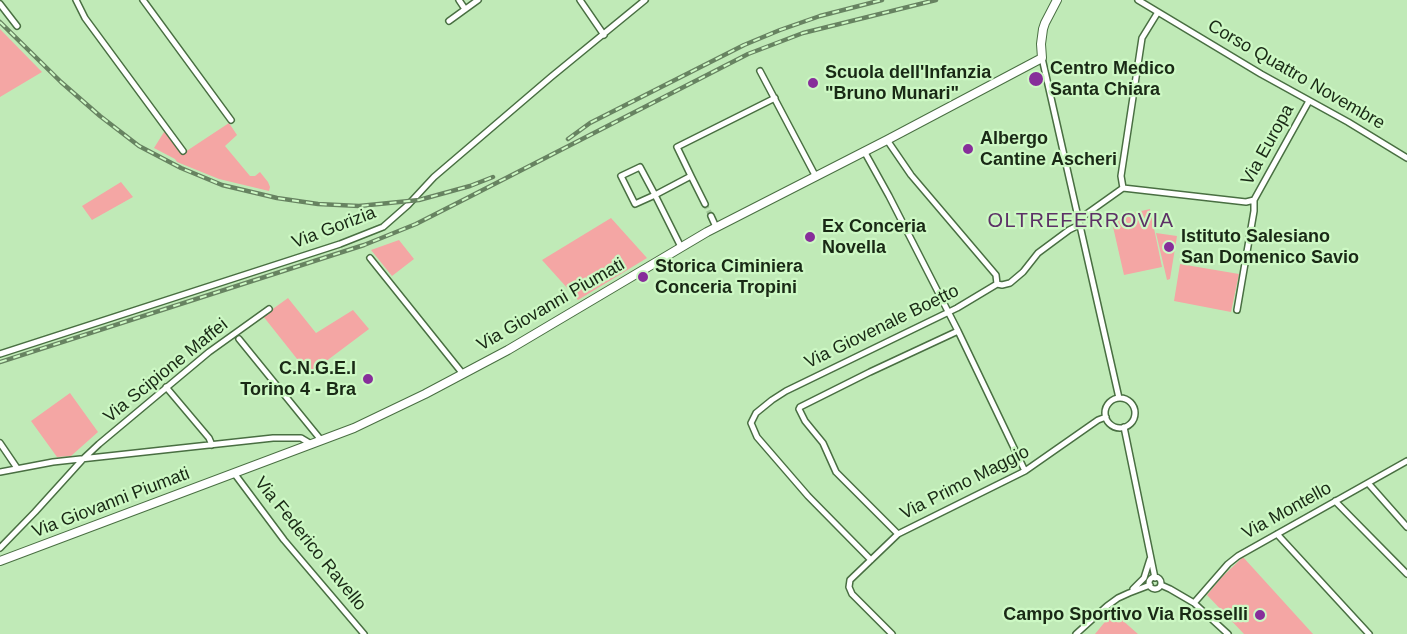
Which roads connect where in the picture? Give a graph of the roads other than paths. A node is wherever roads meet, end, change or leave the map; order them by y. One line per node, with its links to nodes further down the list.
1 (76, 0): 21 (street)
2 (143, 0): 19 (street)
3 (459, 0): 10 (street)
4 (478, 0): 10 (street)
5 (580, 0): 14 (street)
6 (645, 0): 14 (street, Via Gorizia)
7 (1057, 0): 15 (street)
8 (1138, 0): 11 (street, Corso Quattro Novembre)
9 (0, 4): 13 (street)
10 (465, 9): 12 (street)
11 (1158, 12): 18 (street, Corso Quattro Novembre); 26 (street)
12 (448, 21)
13 (17, 26)
14 (604, 34): 41 (street, Via Gorizia)
15 (1042, 58): 20 (street, Via Giovanni Piumati); 31 (street)
16 (760, 71): 17 (street)
17 (775, 98): 24 (street); 25 (street)
18 (1309, 101): 23 (street, Corso Quattro Novembre); 28 (street, Via Europa)
19 (231, 120)
20 (887, 140): 22 (street, Via Giovanni Piumati); 35 (street)
21 (183, 151)
22 (864, 151): 25 (street, Via Giovanni Piumati); 38 (street)
23 (1407, 158)
24 (691, 176): 27 (street); 29 (street)
25 (816, 177): 32 (street, Via Giovanni Piumati)
26 (1123, 188): 28 (street); 31 (street, Via Giovenale Boetto)
27 (655, 195): 27 (street); 33 (street)
28 (1254, 200): 37 (street, Via Europa)
29 (705, 204)
30 (711, 216): 32 (street)
31 (1079, 223): 35 (street, Via Giovenale Boetto); 44 (street)
32 (716, 227): 33 (street, Via Giovanni Piumati)
33 (681, 247): 42 (street, Via Giovanni Piumati)
34 (370, 258): 42 (street)
35 (997, 284): 38 (street, Via Giovenale Boetto)
36 (269, 309): 43 (street, Via Scipione Maffei)
37 (1237, 310)
38 (948, 312): 39 (street); 66 (street, Via Giovenale Boetto)
39 (958, 331): 56 (street); 62 (street)
40 (239, 339): 48 (street)
41 (0, 354)
42 (463, 374): 48 (street, Via Giovanni Piumati)
43 (166, 387): 51 (street); 53 (street, Via Scipione Maffei)
44 (1119, 398): 45 (street); 46 (street)
45 (1106, 417): 46 (street); 56 (street, Via Primo Maggio)
46 (1124, 427): 65 (street)
47 (277, 438): 50 (street); 51 (street); 52 (street)
48 (321, 440): 50 (street, Via Giovanni Piumati)
49 (0, 443): 55 (street)
50 (311, 444): 52 (street, Via Giovanni Piumati)
51 (212, 445): 53 (street)
52 (293, 451): 58 (street, Via Giovanni Piumati)
53 (83, 459): 55 (street); 64 (street, Via Scipione Maffei)
54 (1407, 461): 59 (street, Via Montello)
55 (17, 468): 57 (street)
56 (1025, 471): 62 (street, Via Primo Maggio)
57 (0, 472)
58 (234, 473): 67 (street, Via Giovanni Piumati); 74 (street, Via Federico Ravello)
59 (1368, 483): 60 (street, Via Montello); 61 (street)
60 (1335, 501): 63 (street, Via Montello); 68 (street)
61 (1407, 527)
62 (898, 534): 66 (street, Via Primo Maggio)
63 (1277, 534): 73 (street, Via Montello); 78 (street)
64 (0, 548)
65 (1150, 557): 69 (street); 72 (street)
66 (871, 560): 75 (street, Via Primo Maggio)
67 (0, 561)
68 (1407, 574)
69 (1155, 578): 70 (street); 71 (street)
70 (1150, 585): 71 (street); 72 (street)
71 (1161, 585): 73 (street)
72 (1129, 593): 76 (street)
73 (1194, 603): 77 (street)
74 (364, 634)
75 (892, 634)
76 (1076, 634)
77 (1227, 634)
78 (1369, 634)

